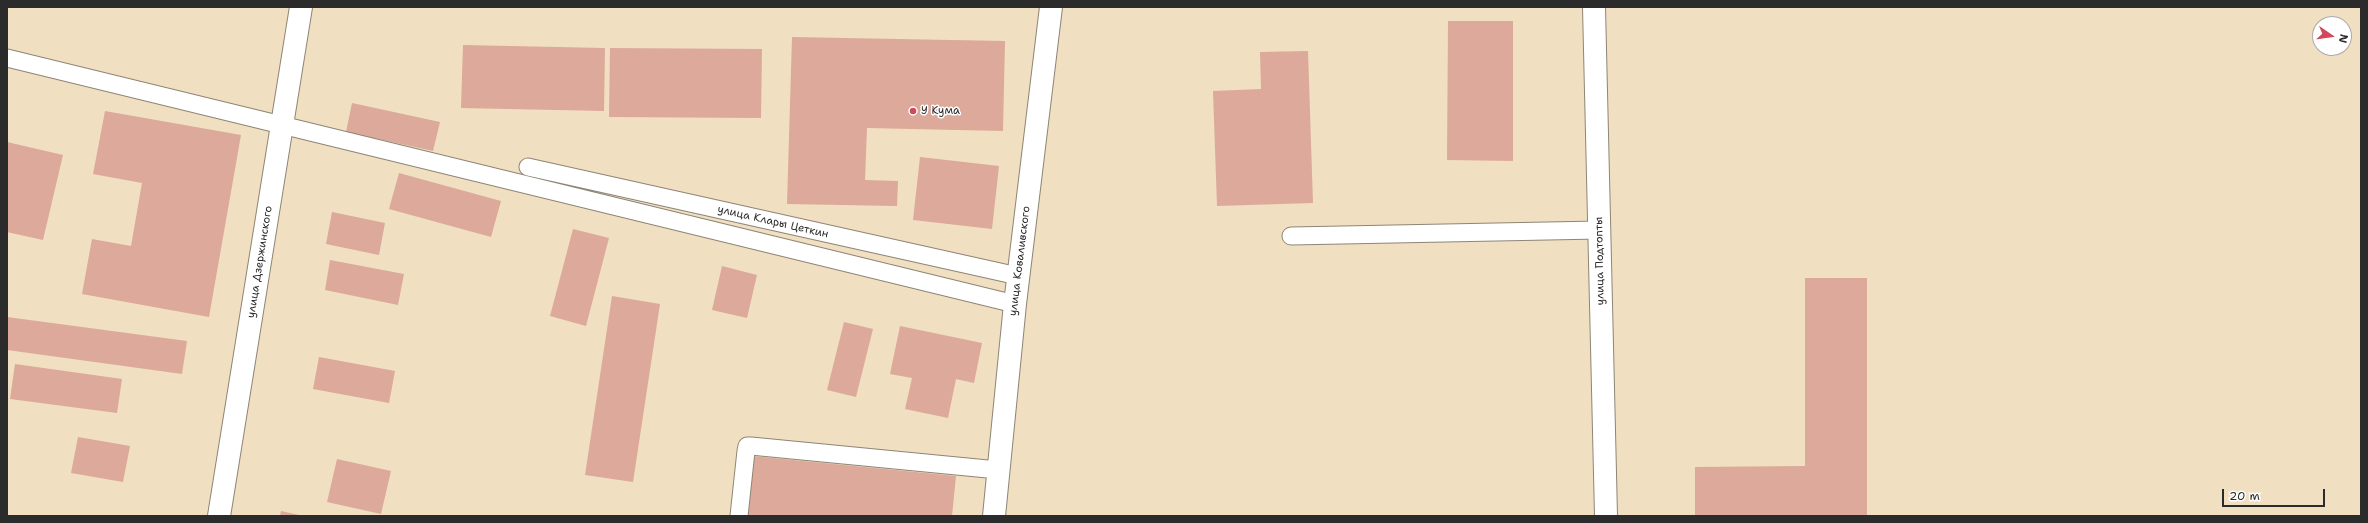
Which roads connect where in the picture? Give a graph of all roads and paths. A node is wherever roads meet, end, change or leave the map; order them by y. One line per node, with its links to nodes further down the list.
1 (301, 7): 5 (street, улица Дзержинского)
2 (1051, 7): 9 (street, улица Коваливского)
3 (1594, 7): 7 (street, улица Подтопты)
4 (7, 58): 5 (lane)
5 (282, 126): 10 (lane); 12 (street, улица Дзержинского)
6 (528, 167): 9 (lane, улица Клары Цеткин)
7 (1599, 230): 8 (lane); 15 (street, улица Подтопты)
8 (1292, 236)
9 (1018, 276): 10 (street, улица Коваливского)
10 (1015, 304): 11 (street, улица Коваливского)
11 (998, 470): 13 (lane); 14 (street, улица Коваливского)
12 (219, 516)
13 (739, 516)
14 (994, 516)
15 (1606, 516)

